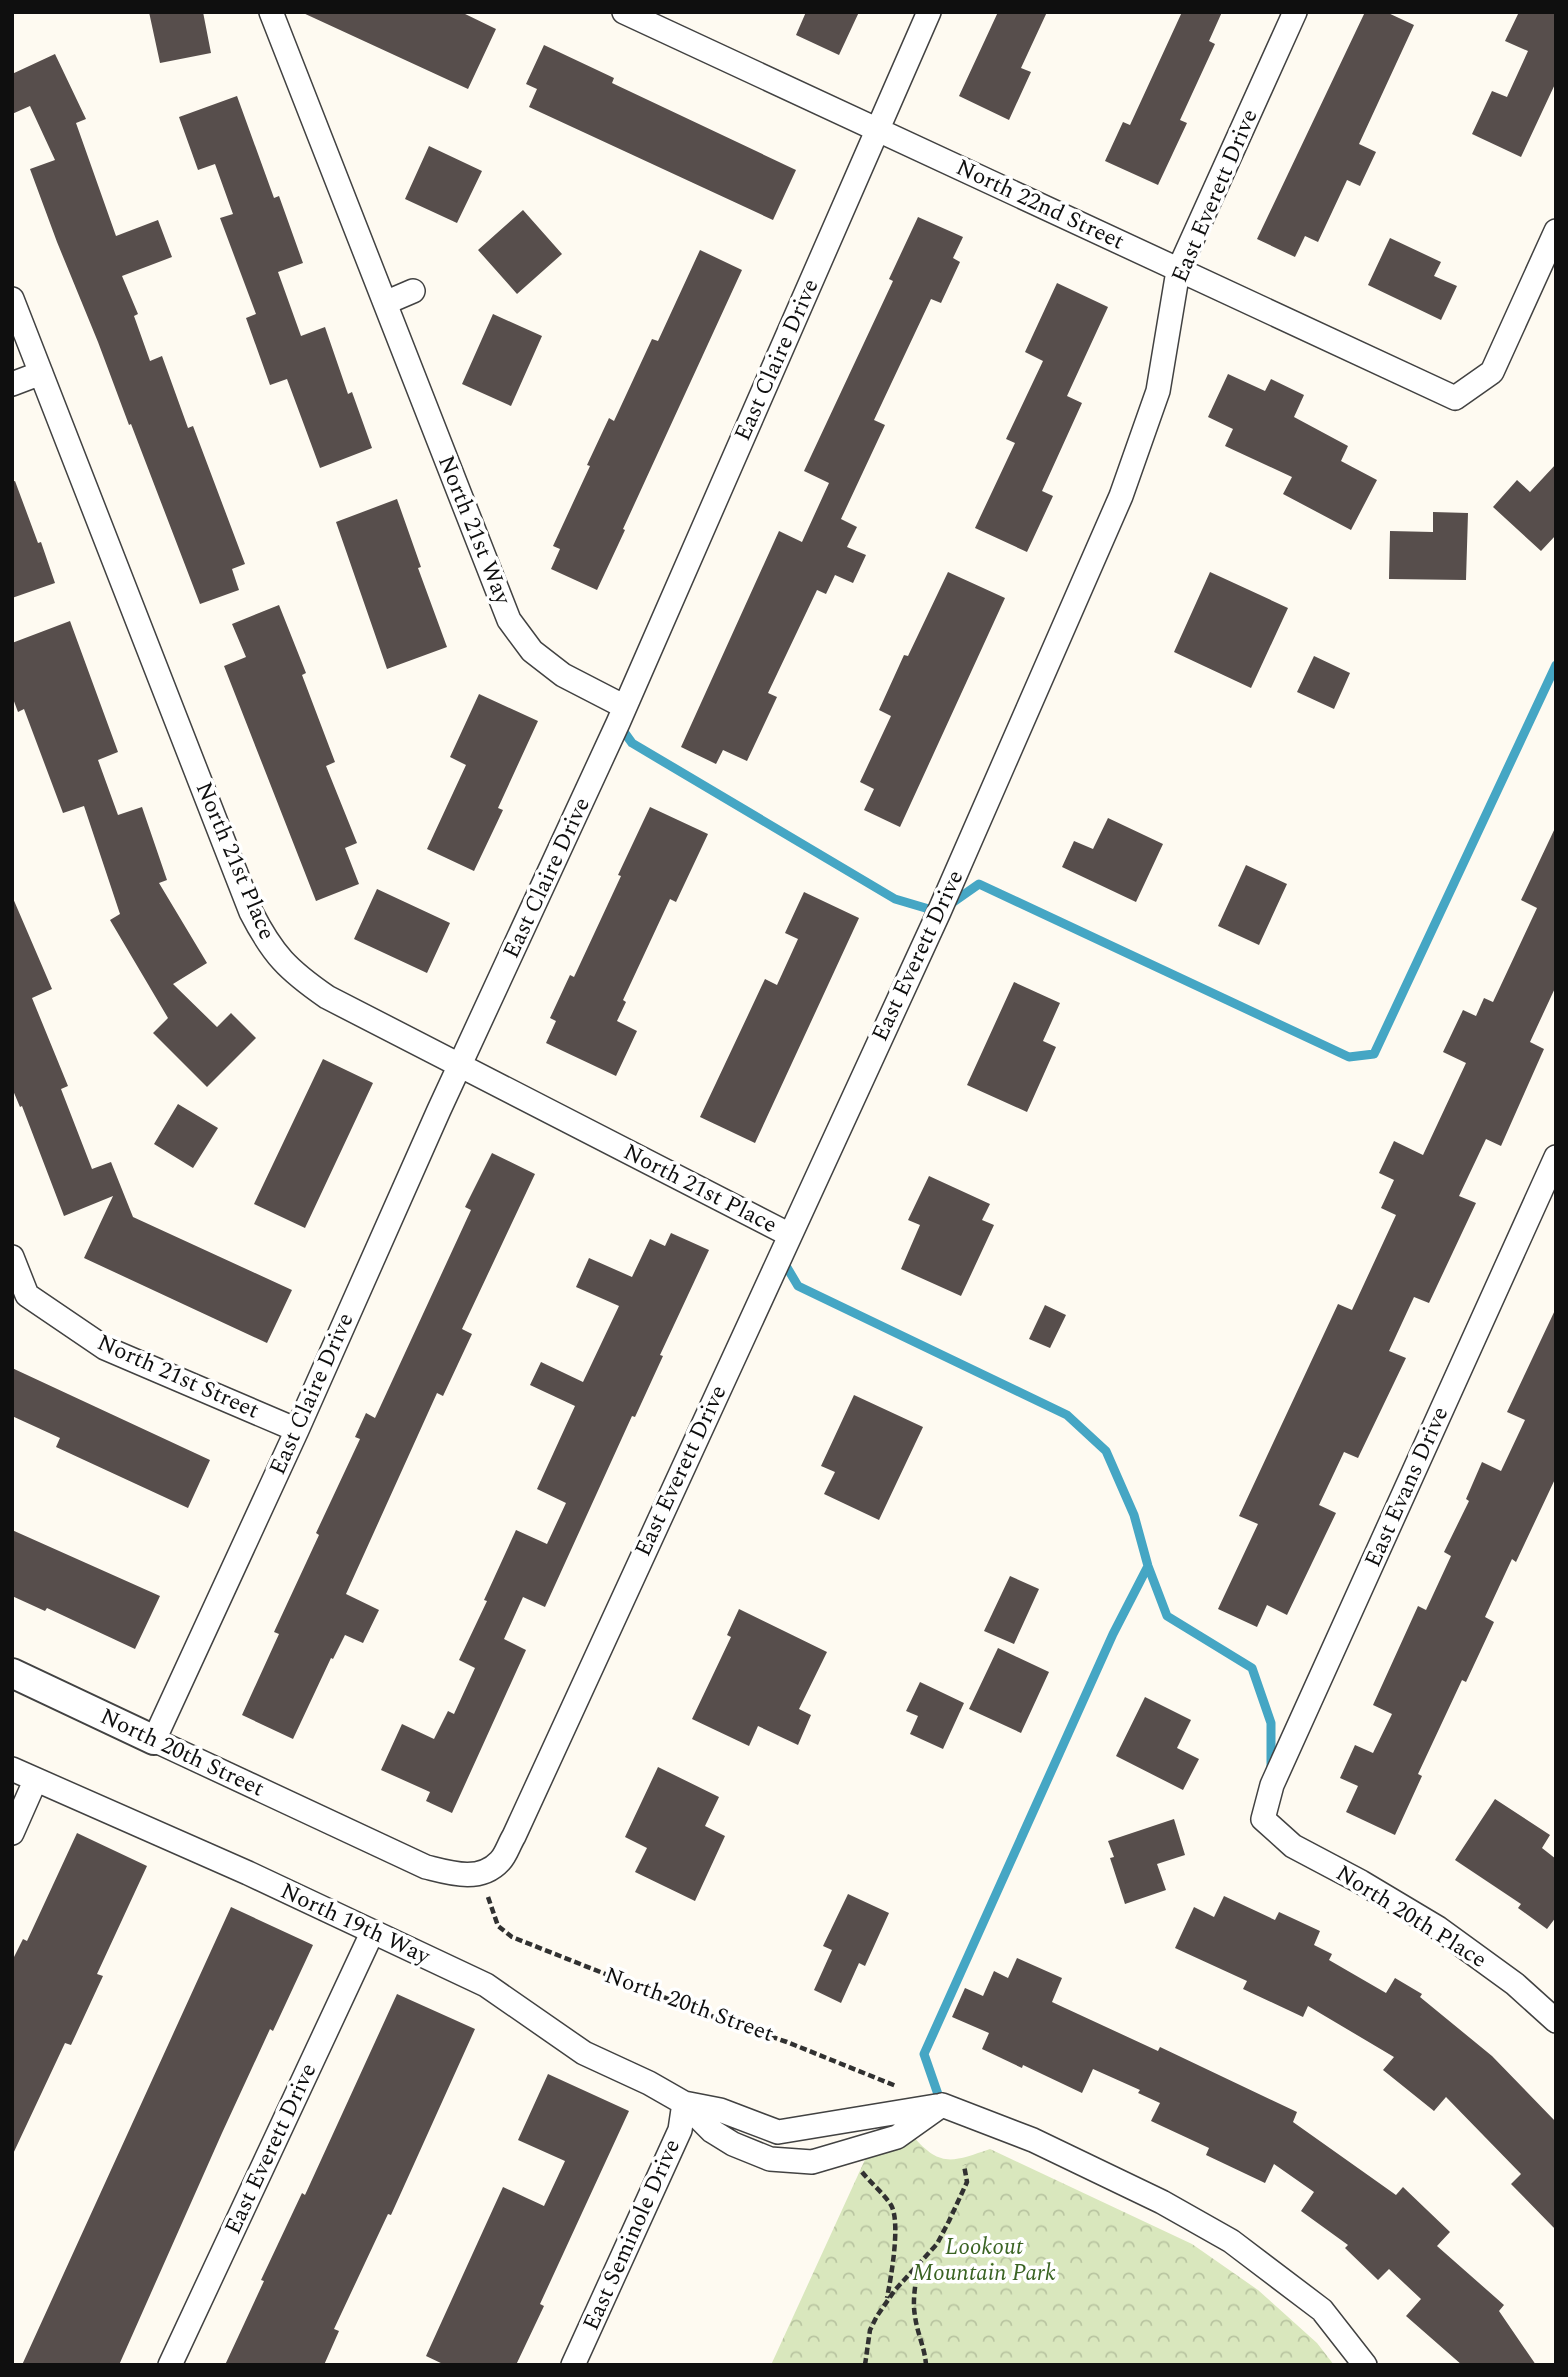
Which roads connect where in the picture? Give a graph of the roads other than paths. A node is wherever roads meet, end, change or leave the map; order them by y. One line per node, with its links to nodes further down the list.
1 (271, 12): 10 (street, North 21st Way)
2 (624, 12): 5 (street, North 22nd Street)
3 (929, 12): 5 (street, East Claire Drive)
4 (1295, 12): 7 (street, East Everett Drive)
5 (878, 129): 7 (street, North 22nd Street); 13 (street, East Claire Drive)
6 (1556, 232): 7 (street, North 22nd Street)
7 (1178, 271): 16 (street, East Everett Drive)
8 (413, 290): 10 (street)
9 (12, 299): 11 (street, North 21st Place)
10 (385, 303): 13 (street, North 21st Way)
11 (41, 373): 12 (street); 14 (street, North 21st Place)
12 (12, 384)
13 (625, 707): 14 (street, East Claire Drive)
14 (460, 1066): 16 (street, North 21st Place); 18 (street, East Claire Drive)
15 (1556, 1157): 23 (street, East Evans Drive)
16 (790, 1235): 25 (street, East Everett Drive)
17 (12, 1256): 18 (street, North 21st Street)
18 (297, 1430): 20 (street, East Claire Drive)
19 (12, 1673): 20 (street, North 20th Street)
20 (154, 1740): 25 (street, North 20th Street)
21 (12, 1769): 22 (street, North 19th Way)
22 (35, 1781): 24 (street); 26 (street, North 19th Way)
23 (1263, 1819): 27 (street, North 20th Place)
24 (12, 1833)
25 (480, 1873)
26 (372, 1933): 28 (street, North 19th Way); 30 (street, East Everett Drive)
27 (1556, 2021)
28 (684, 2103): 29 (street, North 19th Way); 29 (street, North 19th Way); 31 (street, East Seminole Drive)
29 (942, 2105): 32 (street)
30 (170, 2365)
31 (573, 2365)
32 (1365, 2365)

